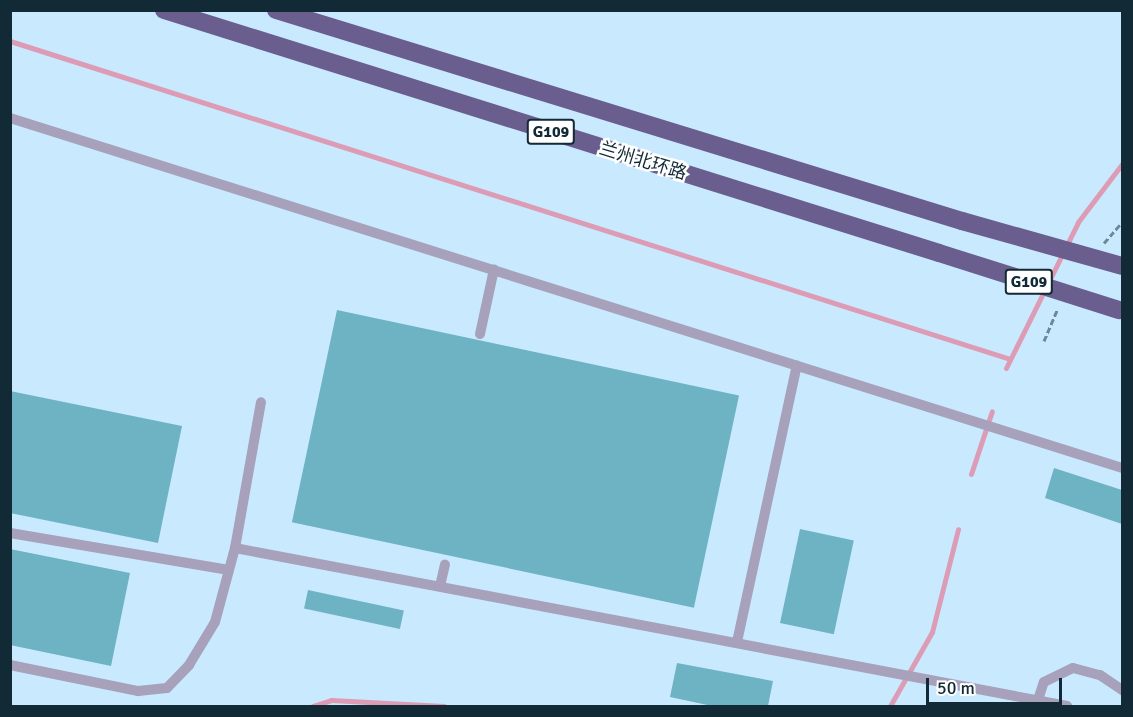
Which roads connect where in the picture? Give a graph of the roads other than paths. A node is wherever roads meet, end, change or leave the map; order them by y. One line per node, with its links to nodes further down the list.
1 (164, 10): 6 (highway, 兰州北环路 / G109, bridge)
2 (276, 10): 4 (highway, 兰州北环路 / G109, bridge)
3 (10, 118): 5 (lane)
4 (1122, 266)
5 (494, 269): 7 (lane); 8 (lane)
6 (1121, 311)
7 (480, 334)
8 (797, 364): 10 (lane); 16 (lane)
9 (261, 402): 12 (lane)
10 (1122, 468)
11 (10, 532): 14 (lane)
12 (235, 548): 14 (lane); 15 (lane)
13 (445, 565): 15 (lane)
14 (229, 570): 17 (lane)
15 (440, 586): 16 (lane)
16 (737, 642): 19 (lane)
17 (10, 665)
18 (1122, 690): 19 (lane)
19 (1037, 703): 20 (lane)
20 (1067, 706)

